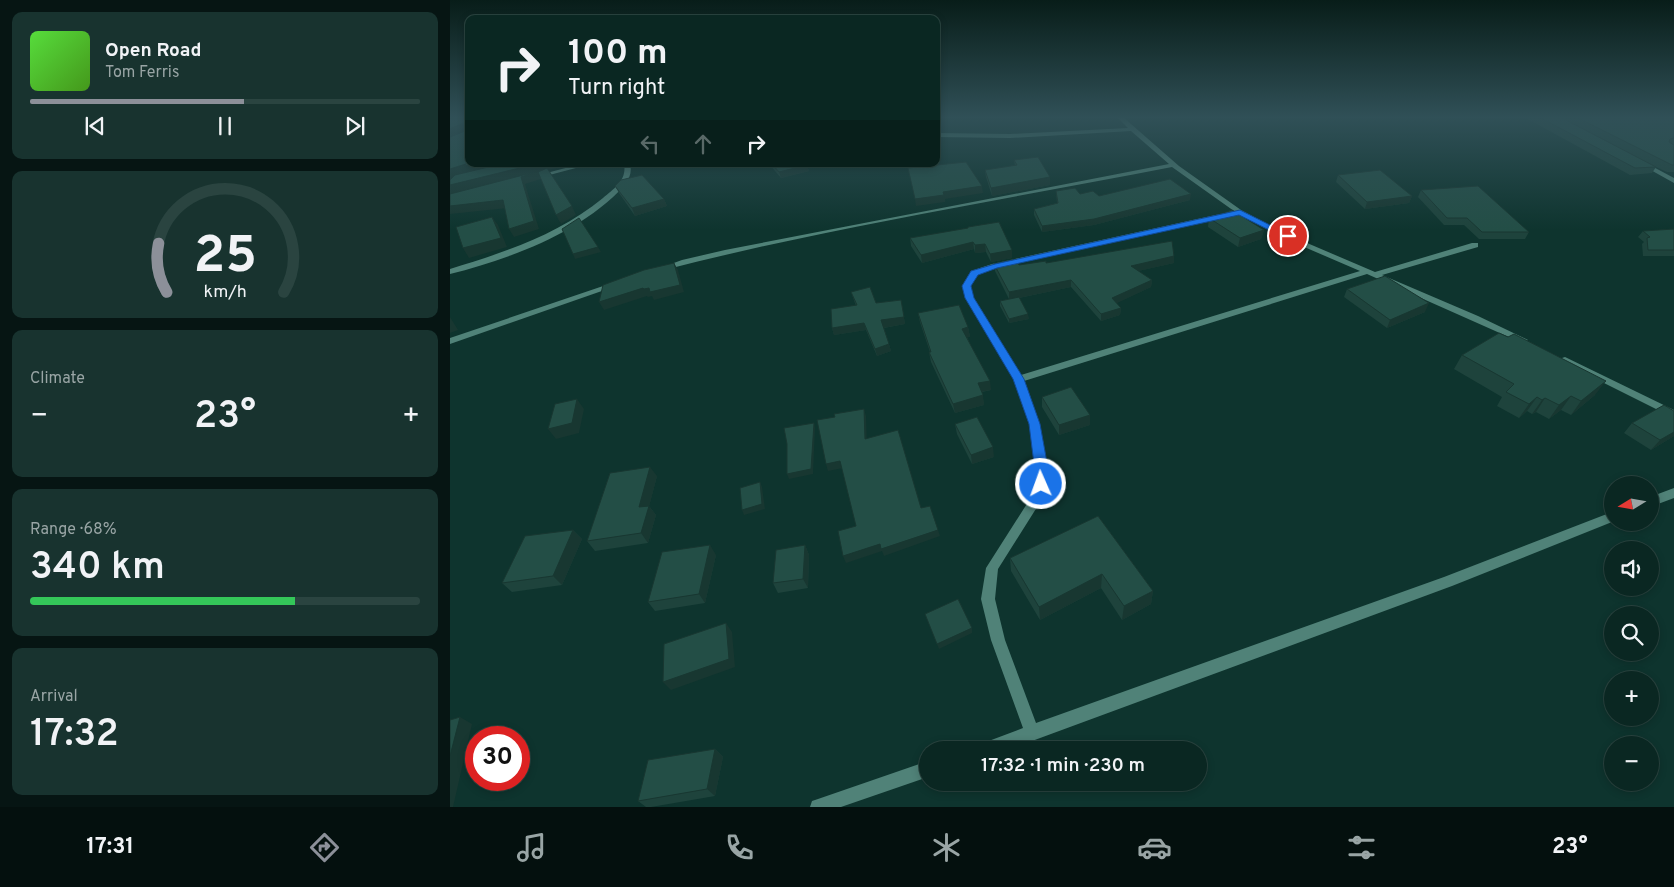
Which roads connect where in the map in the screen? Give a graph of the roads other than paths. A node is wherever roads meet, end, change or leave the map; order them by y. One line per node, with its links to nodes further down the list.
1 (1160, 155): 3 (street)
2 (1638, 161): 7 (street)
3 (1172, 165): 8 (street); 10 (street)
4 (576, 167): 6 (street)
5 (627, 167): 11 (street)
6 (532, 178)
7 (1674, 180)
8 (1240, 212): 12 (street); 17 (street)
9 (1475, 245): 12 (street)
10 (658, 269)
11 (450, 272)
12 (1370, 274): 15 (street); 17 (street)
13 (623, 282): 14 (street)
14 (450, 340)
15 (1530, 344)
16 (1555, 356): 18 (street)
17 (1018, 379): 22 (street)
18 (1674, 414)
19 (1674, 493): 20 (street)
20 (1659, 499)
21 (1604, 520): 22 (street)
22 (1032, 733): 23 (street)
23 (1009, 741)
24 (919, 772): 25 (street)
25 (818, 807)

